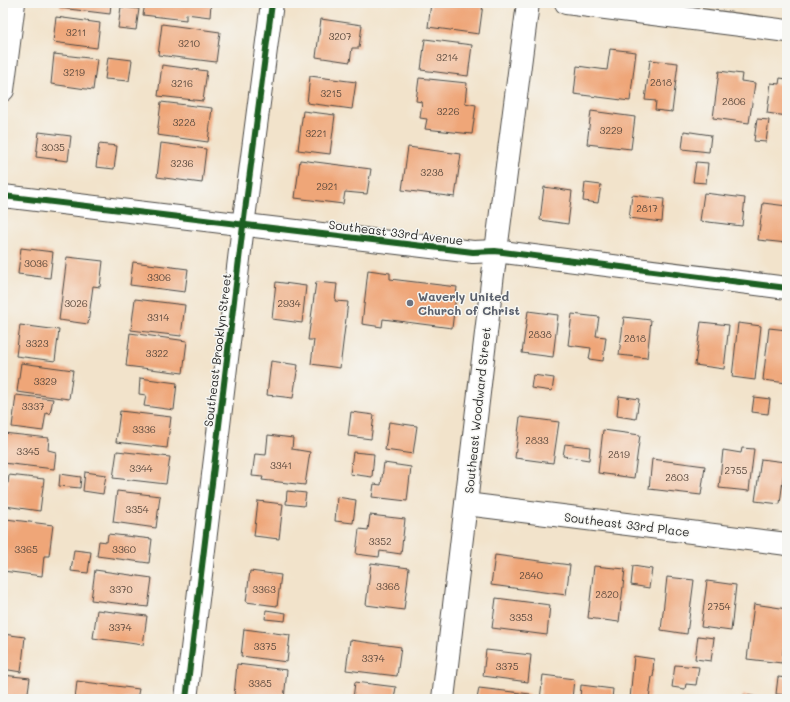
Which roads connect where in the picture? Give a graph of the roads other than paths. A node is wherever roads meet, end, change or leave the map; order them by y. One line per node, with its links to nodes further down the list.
1 (14, 3): 6 (street)
2 (272, 3): 8 (street, Southeast Brooklyn Street)
3 (528, 3): 9 (street, Southeast Woodward Street)
4 (566, 3): 5 (street)
5 (787, 31)
6 (3, 90)
7 (3, 196): 8 (street, Southeast 33rd Avenue)
8 (243, 226): 9 (street, Southeast 33rd Avenue); 13 (street, Southeast Brooklyn Street)
9 (495, 251): 10 (street, Southeast 33rd Avenue); 11 (street, Southeast Woodward Street)
10 (787, 288)
11 (466, 504): 12 (street, Southeast 33rd Place); 14 (street, Southeast Woodward Street)
12 (787, 544)
13 (186, 699)
14 (443, 699)

